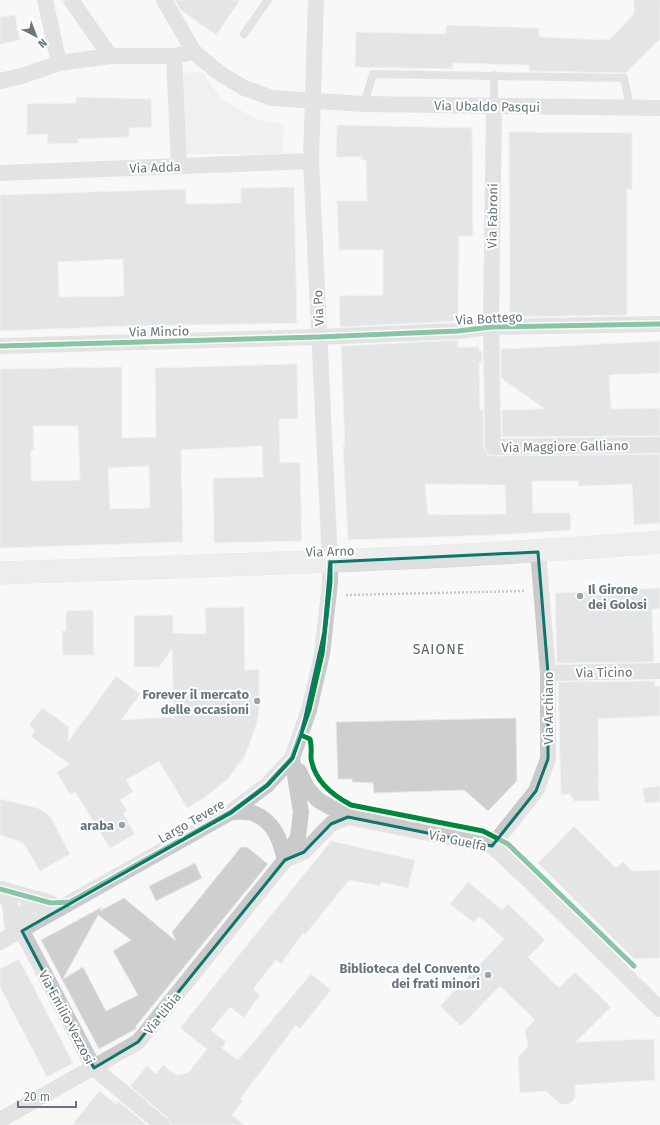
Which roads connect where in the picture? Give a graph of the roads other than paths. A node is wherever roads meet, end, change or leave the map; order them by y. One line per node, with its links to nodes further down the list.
1 (45, 0): 10 (street)
2 (71, 0): 8 (street)
3 (164, 0): 7 (street)
4 (268, 0): 6 (lane)
5 (316, 0): 13 (street, Via Po)
6 (244, 34)
7 (194, 52): 9 (street); 13 (street, Via Ubaldo Pasqui)
8 (110, 56): 9 (street); 10 (street)
9 (174, 56): 19 (street)
10 (59, 63): 12 (street)
11 (494, 75): 14 (lane); 15 (lane); 16 (lane)
12 (0, 81)
13 (314, 101): 14 (street, Via Ubaldo Pasqui); 18 (street, Via Po)
14 (364, 104): 15 (street, Via Ubaldo Pasqui)
15 (494, 106): 16 (street, Via Ubaldo Pasqui); 22 (street, Via Fabroni)
16 (630, 108): 17 (street, Via Ubaldo Pasqui)
17 (660, 108)
18 (311, 161): 19 (street, Via Adda); 23 (street, Via Po)
19 (179, 166): 20 (street, Via Adda)
20 (0, 173)
21 (660, 324): 22 (street, Via Bottego)
22 (491, 327): 23 (street, Via Bottego); 25 (street, Via Maggiore Galliano)
23 (319, 338): 24 (street, Via Mincio); 28 (street, Via Po)
24 (0, 346)
25 (660, 445)
26 (660, 542): 27 (main road, Via Arno)
27 (538, 552): 28 (main road, Via Arno); 32 (street, Via Archiano)
28 (330, 562): 29 (main road, Via Arno); 30 (street, Via Po)
29 (0, 573)
30 (328, 596): 33 (street, Largo Tevere)
31 (660, 670): 32 (street, Via Ticino)
32 (548, 672): 36 (street, Via Archiano)
33 (292, 758): 34 (street, Largo Tevere); 35 (street, Via Guelfa); 37 (street, Via Libia)
34 (231, 812): 37 (street); 39 (street, Largo Tevere)
35 (348, 817): 36 (street, Via Guelfa); 37 (street, Via Libia)
36 (492, 846): 42 (street, Via Guelfa)
37 (285, 860): 43 (street, Via Libia)
38 (1, 889): 40 (street); 41 (street)
39 (70, 902): 40 (street); 41 (street, Largo Tevere)
40 (51, 903): 41 (street)
41 (12, 936): 43 (street, Via Emilio Vezzosi)
42 (660, 1010)
43 (94, 1068): 44 (street, Via Libia); 45 (street, Via Emilio Vezzosi)
44 (0, 1120)
45 (162, 1125)

